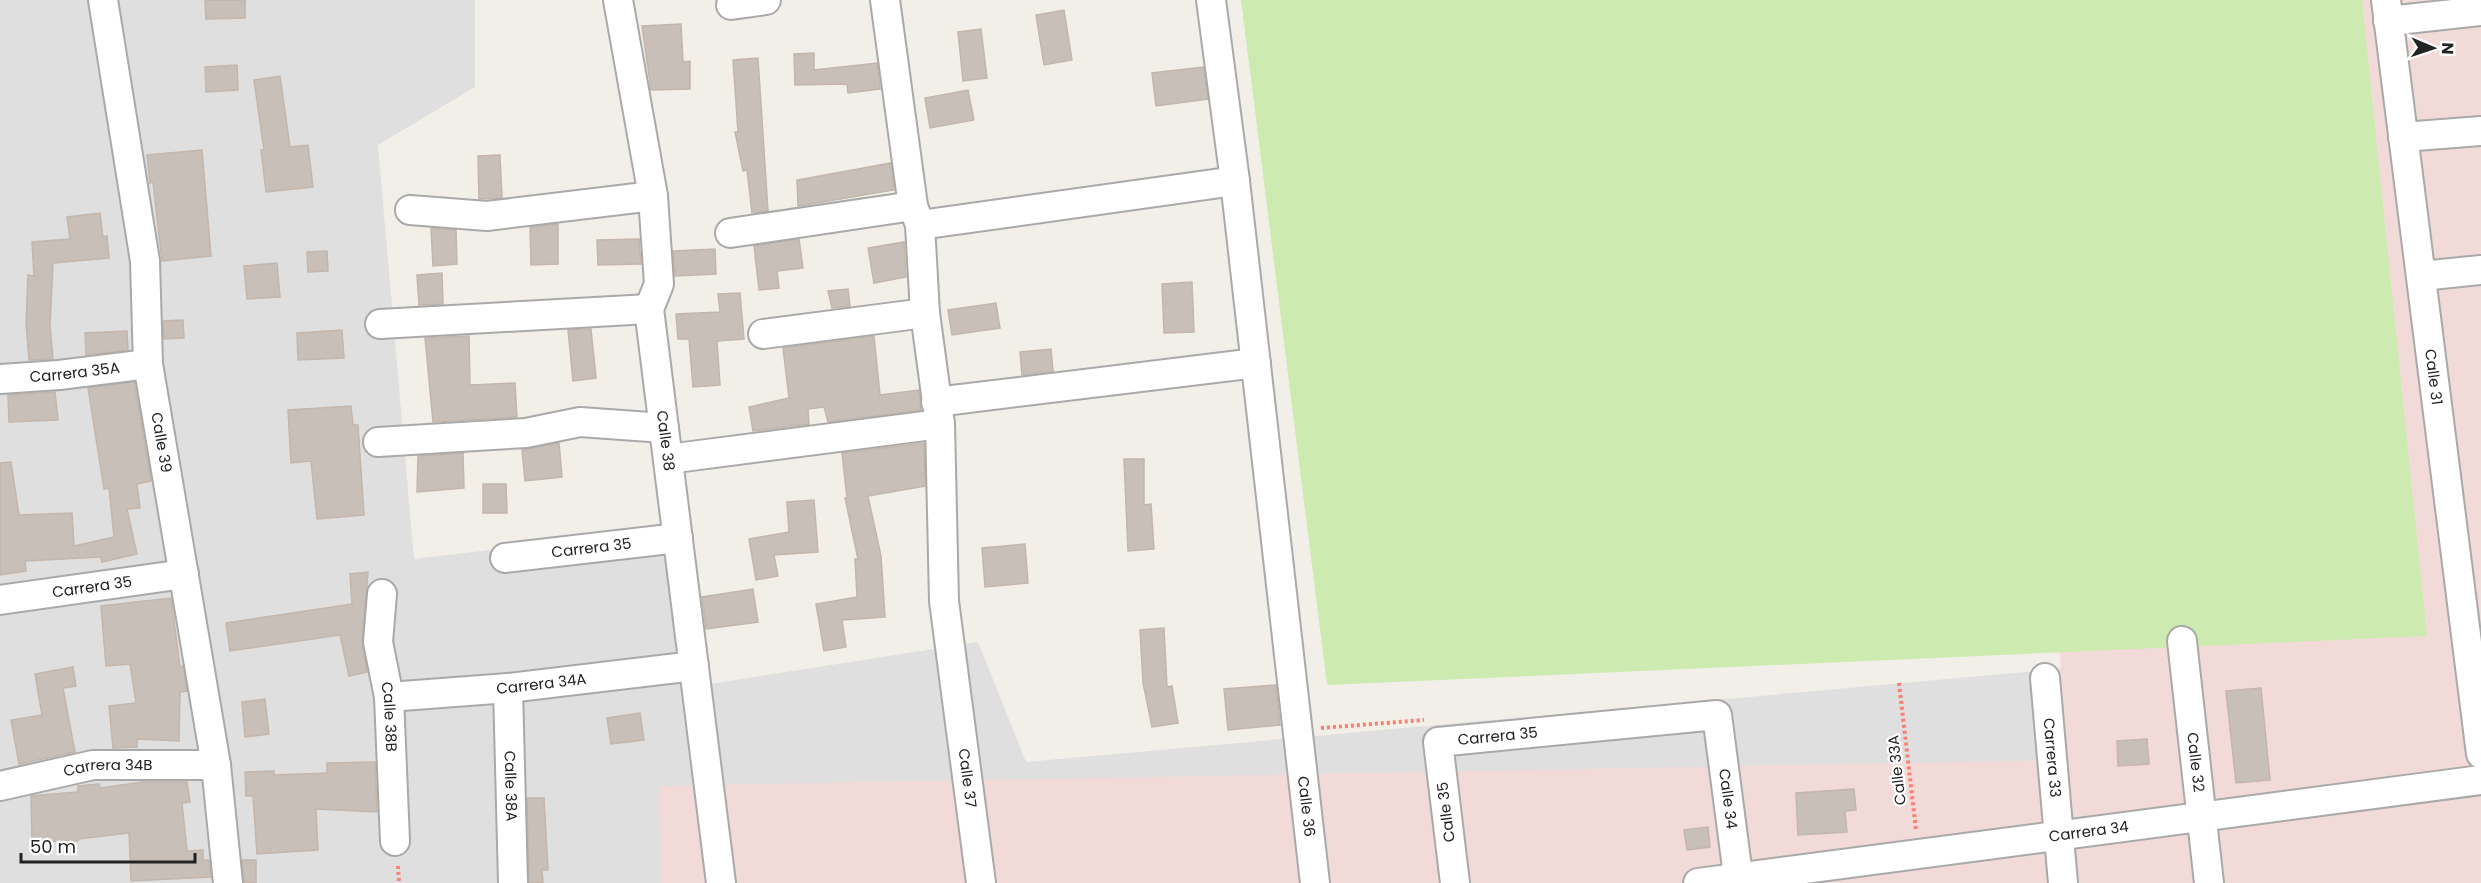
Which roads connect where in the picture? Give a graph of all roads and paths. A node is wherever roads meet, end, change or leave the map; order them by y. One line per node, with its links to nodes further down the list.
1 (103, 0): 23 (street, Calle 39)
2 (618, 0): 12 (street, Calle 38)
3 (766, 0): 6 (street)
4 (885, 0): 14 (street, Calle 37)
5 (1211, 0): 11 (street, Calle 36)
6 (731, 5)
7 (2387, 10): 8 (street); 10 (street, Calle 31)
8 (2481, 11)
9 (2481, 131): 10 (street)
10 (2403, 137): 17 (street, Calle 31)
11 (1235, 181): 14 (street); 22 (street, Calle 36)
12 (653, 195): 13 (street); 18 (street, Calle 38)
13 (410, 210)
14 (917, 216): 15 (street); 19 (street, Calle 37)
15 (730, 233)
16 (2481, 270): 17 (street)
17 (2421, 276): 34 (street, Calle 31)
18 (650, 309): 20 (street); 26 (street, Calle 38)
19 (925, 313): 21 (street); 25 (street, Calle 37)
20 (380, 324)
21 (763, 334)
22 (1256, 363): 25 (street); 42 (street, Calle 36)
23 (148, 364): 24 (street, Carrera 35A); 31 (street, Calle 39)
24 (0, 379)
25 (938, 413): 28 (street); 56 (street, Calle 37)
26 (664, 428): 27 (street); 28 (street, Calle 38)
27 (378, 442)
28 (668, 459): 29 (street, Calle 38)
29 (678, 538): 30 (street, Carrera 35); 36 (street, Calle 38)
30 (506, 558)
31 (184, 574): 33 (street, Carrera 35); 45 (street, Calle 39)
32 (382, 594): 40 (street, Calle 38B)
33 (0, 600)
34 (2473, 624): 44 (street, Calle 31)
35 (2182, 642): 48 (street, Calle 32)
36 (694, 666): 39 (street, Carrera 34A); 55 (street, Calle 38)
37 (2045, 678): 49 (street, Carrera 33)
38 (1899, 683): 51 (path, Calle 33A)
39 (508, 688): 40 (street, Carrera 34A); 54 (street, Calle 38A)
40 (390, 697): 50 (street, Calle 38B)
41 (1717, 715): 43 (street, Carrera 35); 52 (street, Calle 34)
42 (1296, 730): 43 (path, Carrera 35); 57 (street, Calle 36)
43 (1438, 742): 58 (street, Calle 35)
44 (2481, 754)
45 (216, 765): 47 (street, Carrera 34B); 53 (street, Calle 39)
46 (2481, 780): 48 (street, Carrera 34)
47 (0, 786)
48 (2200, 818): 49 (street, Carrera 34); 61 (street, Calle 32)
49 (2059, 836): 51 (street, Carrera 34); 60 (street, Carrera 33)
50 (395, 841)
51 (1918, 855): 52 (street, Carrera 34)
52 (1738, 880): 59 (street, Carrera 34)
53 (228, 883)
54 (513, 883)
55 (721, 883)
56 (981, 883)
57 (1315, 883)
58 (1455, 883)
59 (1698, 883)
60 (2063, 883)
61 (2209, 883)

